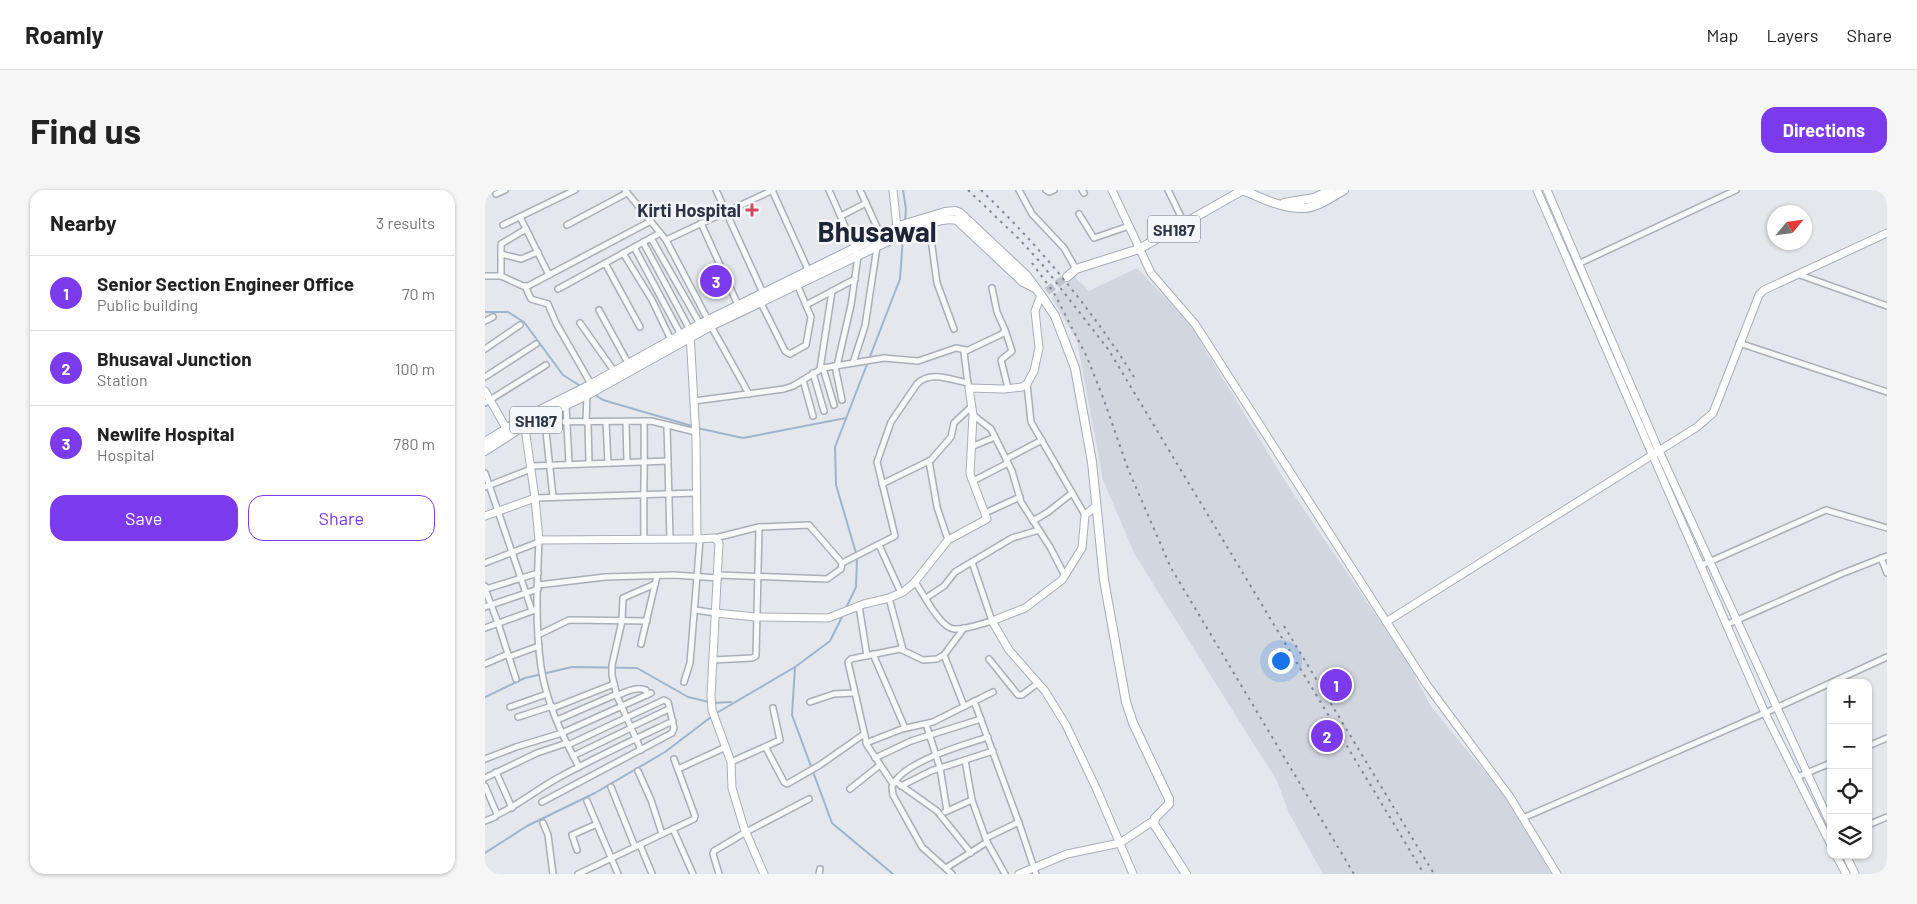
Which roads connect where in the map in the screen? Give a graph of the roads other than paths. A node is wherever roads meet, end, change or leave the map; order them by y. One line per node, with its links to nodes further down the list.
1 (505, 190): 20 (street)
2 (575, 190): 25 (street)
3 (716, 190): 22 (street)
4 (772, 190): 22 (street); 52 (street)
5 (829, 190): 24 (street)
6 (860, 190): 21 (street)
7 (893, 190): 35 (main road)
8 (1019, 190): 51 (street)
9 (1047, 190): 10 (street)
10 (1054, 190)
11 (1112, 190): 33 (main road)
12 (1168, 190): 29 (street)
13 (1243, 190): 19 (main road, SH187); 29 (main road, SH187)
14 (1344, 190): 19 (main road, SH187)
15 (1537, 190): 128 (main road)
16 (1547, 190): 50 (main road)
17 (1736, 190): 50 (street)
18 (626, 191): 26 (street); 32 (street)
19 (1330, 193)
20 (496, 194)
21 (866, 203): 24 (street); 38 (street)
22 (726, 211): 27 (street); 65 (street)
23 (1079, 214): 33 (street)
24 (841, 216): 46 (street)
25 (520, 217): 31 (street); 34 (street)
26 (651, 221): 36 (street); 53 (street)
27 (701, 223): 40 (street); 67 (street)
28 (920, 223): 30 (main road, SH187); 35 (main road, SH187); 64 (main road, SH187)
29 (1184, 223): 44 (main road, SH187)
30 (929, 224): 64 (main road, SH187); 78 (street)
31 (503, 225)
32 (567, 225)
33 (1129, 226): 44 (main road)
34 (526, 229): 45 (street); 48 (street)
35 (901, 229): 38 (main road, SH187); 43 (main road, SH187)
36 (660, 233): 39 (street); 40 (street)
37 (1887, 233): 54 (main road)
38 (881, 236): 46 (main road, SH187)
39 (651, 238): 41 (street); 75 (street)
40 (666, 240): 74 (street)
41 (643, 242): 42 (street); 81 (street)
42 (634, 247): 47 (street); 80 (street)
43 (877, 247): 46 (main road, SH187); 87 (street)
44 (1139, 248): 51 (main road, SH187); 202 (main road)
45 (538, 252): 48 (street); 53 (street)
46 (857, 252): 52 (main road, SH187); 58 (street); 59 (main road, SH187)
47 (623, 253): 49 (street); 82 (street)
48 (501, 254): 56 (street)
49 (605, 263): 62 (street); 77 (street)
50 (1578, 264): 127 (main road)
51 (1076, 270): 57 (main road, SH187)
52 (809, 272): 65 (main road, SH187)
53 (549, 275): 60 (street)
54 (1800, 275): 69 (street); 83 (main road)
55 (485, 276): 56 (street)
56 (501, 276): 60 (street)
57 (1067, 277)
58 (855, 279): 63 (street); 90 (street)
59 (797, 284): 66 (main road, SH187); 68 (street)
60 (525, 286): 99 (street)
61 (992, 288): 79 (street)
62 (559, 289)
63 (832, 291): 68 (street); 91 (street)
64 (1042, 292): 96 (main road); 150 (main road)
65 (763, 293): 67 (main road, SH187)
66 (760, 302): 68 (street); 74 (main road, SH187)
67 (738, 305): 74 (main road, SH187)
68 (806, 305)
69 (1887, 306)
70 (599, 310): 88 (street)
71 (493, 317): 72 (street)
72 (485, 321)
73 (580, 322): 92 (street)
74 (709, 323): 75 (main road, SH187); 81 (main road, SH187); 102 (street)
75 (700, 324): 81 (main road, SH187)
76 (520, 326): 85 (street)
77 (640, 327)
78 (954, 329)
79 (1005, 330): 86 (street); 98 (street)
80 (681, 334): 81 (main road, SH187); 82 (main road, SH187)
81 (690, 334): 99 (main road, SH187); 105 (main road)
82 (671, 340): 88 (main road, SH187)
83 (1739, 343): 101 (street); 127 (main road)
84 (536, 344): 94 (street)
85 (485, 349)
86 (966, 350): 87 (street); 97 (street)
87 (855, 363): 90 (street)
88 (628, 364): 92 (main road, SH187)
89 (546, 365): 104 (street)
90 (836, 366): 91 (street); 103 (street)
91 (821, 368): 93 (street); 107 (street)
92 (614, 372): 99 (main road, SH187)
93 (813, 373): 95 (street); 109 (street)
94 (485, 377)
95 (803, 380): 102 (street); 111 (street)
96 (1027, 384): 98 (main road); 123 (street)
97 (969, 386): 98 (main road); 108 (main road); 141 (street)
98 (1008, 388)
99 (589, 389): 106 (main road, SH187); 112 (main road, SH187); 115 (street)
100 (485, 391): 104 (main road)
101 (1887, 392)
102 (749, 394): 105 (street)
103 (842, 400)
104 (487, 401): 120 (main road)
105 (694, 401): 121 (main road)
106 (566, 405): 112 (main road, SH187); 114 (street)
107 (834, 405)
108 (972, 406): 110 (main road); 133 (street)
109 (824, 411)
110 (973, 414): 122 (street); 125 (main road)
111 (813, 416)
112 (527, 422): 113 (street); 120 (main road, SH187); 126 (main road, SH187); 138 (main road)
113 (545, 422): 114 (street); 137 (street)
114 (567, 422): 115 (street); 135 (street)
115 (587, 422): 116 (street); 136 (street)
116 (606, 422): 117 (street); 134 (street)
117 (626, 422): 118 (street); 132 (street)
118 (644, 422): 119 (street); 129 (street)
119 (667, 425): 121 (street); 130 (street)
120 (506, 428): 124 (main road, SH187)
121 (696, 432): 144 (main road)
122 (995, 437): 125 (street); 131 (street)
123 (1042, 440): 131 (street); 145 (street)
124 (485, 442)
125 (971, 447): 140 (main road)
126 (485, 451)
127 (1659, 451): 128 (main road); 170 (main road)
128 (1652, 455): 173 (main road); 202 (main road)
129 (645, 461): 130 (street); 132 (street); 146 (street)
130 (668, 461): 143 (street)
131 (1007, 461): 140 (street); 147 (street)
132 (627, 462): 134 (street)
133 (929, 462): 141 (street); 163 (street)
134 (608, 463): 136 (street)
135 (569, 464): 136 (street); 137 (street)
136 (589, 464)
137 (550, 465): 138 (street); 148 (street)
138 (531, 467): 142 (street); 149 (main road)
139 (485, 473): 142 (street)
140 (973, 481): 152 (main road)
141 (882, 484): 165 (street)
142 (487, 486): 151 (street)
143 (669, 493): 144 (street); 146 (street); 161 (street)
144 (697, 493): 162 (main road)
145 (1072, 493): 153 (street); 155 (street)
146 (643, 494): 148 (street); 160 (street)
147 (1019, 496): 152 (street); 155 (street)
148 (553, 497): 149 (street)
149 (535, 498): 151 (main road); 164 (main road)
150 (1096, 506): 153 (main road); 290 (main road)
151 (499, 511): 154 (main road); 166 (street)
152 (985, 514): 163 (main road)
153 (1085, 515): 178 (main road)
154 (485, 516)
155 (1033, 521): 158 (street)
156 (759, 527): 159 (street); 172 (street); 177 (street)
157 (1887, 528): 170 (street)
158 (1039, 530): 169 (street); 178 (street)
159 (715, 538): 162 (main road); 180 (main road)
160 (645, 539): 161 (main road); 164 (main road)
161 (671, 539): 162 (main road)
162 (699, 539): 179 (street)
163 (948, 540): 182 (main road)
164 (539, 541): 166 (street); 174 (street)
165 (879, 545): 172 (street); 187 (street)
166 (513, 553): 171 (street); 181 (street)
167 (1887, 556): 168 (street)
168 (1881, 558): 175 (street); 200 (street)
169 (972, 562): 189 (street); 198 (street)
170 (1710, 562): 173 (street); 200 (main road)
171 (485, 563)
172 (842, 563): 177 (street)
173 (1701, 566): 203 (main road)
174 (538, 573): 181 (street); 184 (street)
175 (1887, 573)
176 (657, 576): 179 (street); 183 (street); 184 (street)
177 (757, 576): 180 (street); 196 (street)
178 (1065, 576): 198 (main road)
179 (698, 577): 180 (street); 194 (street)
180 (718, 577): 195 (main road)
181 (522, 578): 185 (street); 186 (street)
182 (915, 582): 187 (main road); 189 (street)
183 (655, 584): 197 (street); 199 (street)
184 (538, 587): 186 (street); 193 (street)
185 (485, 588): 190 (street)
186 (527, 593): 190 (street); 193 (street)
187 (901, 593): 188 (main road)
188 (889, 598): 191 (main road); 209 (street)
189 (926, 598): 205 (street)
190 (492, 604): 192 (street); 201 (street)
191 (859, 606): 196 (main road); 210 (street)
192 (485, 607)
193 (535, 610): 201 (street); 206 (street)
194 (695, 610): 195 (street); 218 (street)
195 (716, 613): 196 (main road); 215 (main road)
196 (756, 618): 215 (street)
197 (622, 620): 199 (street); 206 (street); 220 (street)
198 (992, 620): 205 (street); 219 (main road)
199 (647, 621): 207 (street)
200 (1737, 621): 203 (street); 231 (main road)
201 (498, 622): 204 (street); 212 (street)
202 (1386, 622): 288 (main road)
203 (1727, 625): 234 (main road)
204 (485, 628)
205 (964, 628): 211 (street)
206 (538, 635): 208 (street)
207 (641, 644)
208 (539, 646): 212 (street); 223 (street)
209 (903, 650): 210 (street); 211 (street)
210 (870, 655): 222 (street); 242 (street)
211 (944, 655): 228 (street)
212 (509, 656): 216 (street); 217 (street)
213 (1887, 657): 231 (street)
214 (989, 659): 219 (street)
215 (713, 660): 252 (main road)
216 (485, 664)
217 (516, 679)
218 (684, 682)
219 (1038, 683): 300 (main road)
220 (614, 684): 224 (street); 230 (street)
221 (993, 692): 225 (street)
222 (854, 693): 226 (street); 244 (street)
223 (547, 694): 229 (street); 230 (street)
224 (617, 695): 227 (street); 227 (street); 238 (street)
225 (974, 701): 228 (street); 237 (street)
226 (810, 702)
227 (622, 706): 235 (street); 243 (street)
228 (964, 706): 240 (street)
229 (510, 707)
230 (552, 707): 236 (street); 238 (street)
231 (1777, 707): 234 (street); 270 (main road)
232 (773, 708): 253 (street)
233 (669, 709): 235 (street); 239 (street); 241 (street)
234 (1765, 713): 271 (main road); 288 (street)
235 (626, 716): 241 (street); 250 (street)
236 (518, 717)
237 (981, 719): 245 (street); 246 (street)
238 (557, 720): 243 (street)
239 (673, 721): 247 (street); 254 (street)
240 (926, 724): 242 (street); 245 (street)
241 (631, 728): 247 (street); 257 (street)
242 (905, 728): 249 (street)
243 (562, 733): 250 (street); 259 (street)
244 (864, 734): 249 (street); 253 (street)
245 (931, 735): 256 (street); 258 (street)
246 (988, 737): 255 (street); 256 (street)
247 (636, 738): 254 (street); 265 (street)
248 (1887, 738): 251 (street)
249 (866, 742): 258 (street)
250 (567, 744): 257 (street); 269 (street)
251 (1872, 744)
252 (726, 747): 262 (main road); 267 (street)
253 (766, 748): 262 (street)
254 (641, 750): 281 (street)
255 (993, 751): 261 (street); 291 (street)
256 (937, 754): 266 (street); 273 (street)
257 (573, 756): 265 (street)
258 (875, 758): 263 (street)
259 (485, 759)
260 (674, 759): 267 (street)
261 (965, 760): 266 (street); 279 (street)
262 (731, 762): 296 (main road)
263 (880, 765): 273 (street); 277 (street)
264 (1827, 765): 270 (street)
265 (579, 767): 282 (street)
266 (941, 768): 275 (street); 283 (street)
267 (677, 769): 295 (street)
268 (638, 771): 297 (street)
269 (496, 772): 272 (street); 282 (street)
270 (1807, 773): 271 (street); 286 (main road)
271 (1797, 777): 298 (main road)
272 (485, 778)
273 (894, 782): 275 (street); 307 (street)
274 (485, 786): 285 (street)
275 (901, 786): 284 (street)
276 (611, 787): 301 (street)
277 (851, 789)
278 (809, 799): 296 (street)
279 (973, 800): 283 (street); 299 (street)
280 (587, 801): 293 (street)
281 (542, 802)
282 (512, 808): 285 (street)
283 (947, 811): 284 (street)
284 (940, 814): 303 (street)
285 (497, 815): 289 (street)
286 (1827, 817)
287 (1887, 817): 294 (street)
288 (1523, 818): 322 (main road)
289 (485, 821)
290 (1153, 821): 300 (main road); 321 (main road)
291 (1019, 822): 299 (street); 308 (street)
292 (543, 823): 310 (street)
293 (597, 824): 302 (street); 304 (street)
294 (1872, 824)
295 (673, 829): 297 (street); 314 (street)
296 (745, 832): 315 (street); 316 (main road)
297 (662, 834): 301 (street)
298 (1827, 837)
299 (986, 840): 303 (street); 318 (street)
300 (1120, 842): 308 (main road); 320 (main road)
301 (637, 846): 304 (street); 313 (street)
302 (577, 850)
303 (971, 852): 307 (street)
304 (611, 858): 309 (street); 312 (street)
305 (1838, 859): 323 (main road)
306 (1847, 859): 324 (main road)
307 (946, 868): 317 (street)
308 (1035, 871): 319 (main road)
309 (589, 872): 311 (street)
310 (553, 874)
311 (578, 874)
312 (618, 874)
313 (652, 874)
314 (693, 874)
315 (719, 874)
316 (764, 874)
317 (952, 874)
318 (1005, 874)
319 (1019, 874)
320 (1133, 874)
321 (1186, 874)
322 (1557, 874)
323 (1846, 874)
324 (1855, 874)

